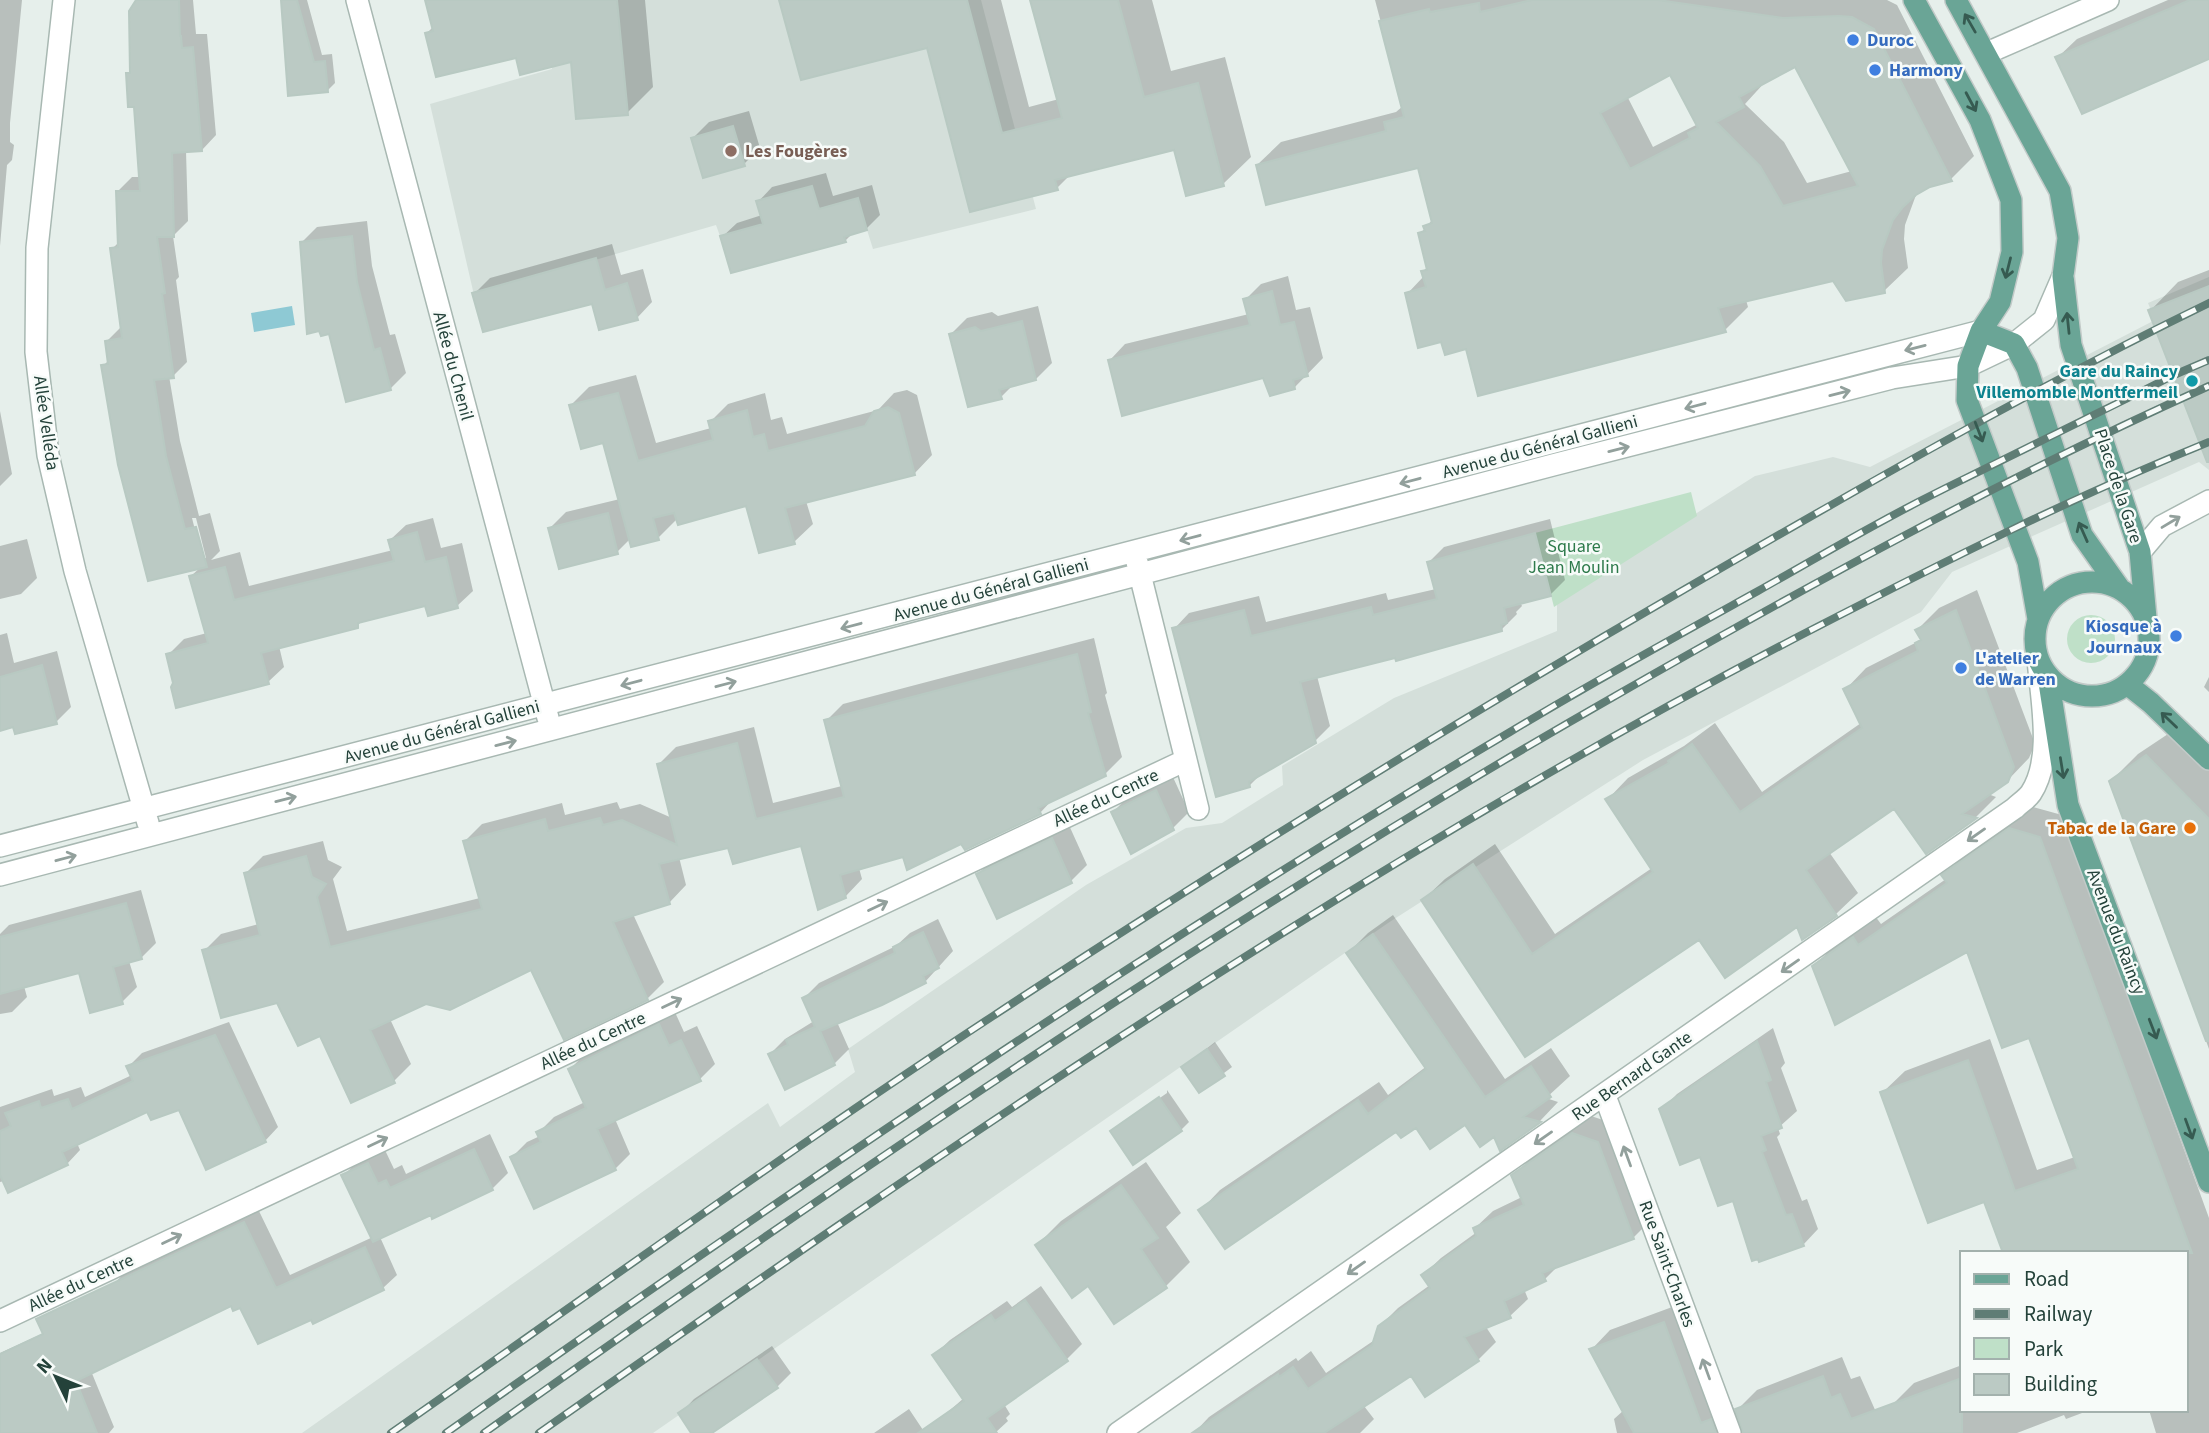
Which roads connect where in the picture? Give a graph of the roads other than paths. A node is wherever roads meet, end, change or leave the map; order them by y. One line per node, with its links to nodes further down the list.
1 (64, 0): 24 (street, Allée Velléda)
2 (356, 0): 20 (street, Allée du Chenil)
3 (1914, 0): 8 (main road, one-way to 8)
4 (1956, 0): 6 (main road, Place de la Gare, one-way to 4)
5 (2108, 0): 6 (street)
6 (1987, 53): 7 (main road, Place de la Gare)
7 (2063, 276): 9 (street, Avenue du Général Gallieni); 13 (main road, Place de la Gare, one-way to 7)
8 (1981, 331): 9 (main road); 10 (main road); 12 (street, Avenue du Général Gallieni, one-way to 12)
9 (2014, 344): 10 (street, Avenue du Général Gallieni); 15 (main road, one-way to 9)
10 (1968, 366): 14 (street, Avenue du Général Gallieni, one-way to 10); 17 (main road, one-way to 17)
11 (2209, 501): 13 (street, one-way to 11)
12 (1135, 552): 14 (street); 20 (street, Avenue du Général Gallieni, one-way to 20)
13 (2140, 552): 16 (main road, Place de la Gare)
14 (1140, 574): 21 (street, Avenue du Général Gallieni, one-way to 14); 23 (street)
15 (2120, 589): 16 (main road); 17 (main road)
16 (2146, 618): 19 (main road, Place de la Gare)
17 (2038, 619): 18 (main road)
18 (2043, 668): 19 (main road); 29 (street, Rue Bernard Gante, one-way to 29); 30 (main road, Avenue du Raincy, one-way to 30)
19 (2127, 684): 22 (main road, one-way to 19)
20 (544, 705): 21 (street, Allée du Chenil); 24 (street, Avenue du Général Gallieni)
21 (552, 731): 26 (street, Avenue du Général Gallieni, one-way to 21)
22 (2209, 759)
23 (1186, 760): 25 (street); 31 (street, Allée du Centre, one-way to 23)
24 (144, 809): 26 (street, Allée Velléda); 27 (street, Avenue du Général Gallieni)
25 (1198, 809)
26 (152, 835): 28 (street, Avenue du Général Gallieni, one-way to 26)
27 (0, 846)
28 (0, 875)
29 (1605, 1096): 32 (street, Rue Bernard Gante, one-way to 32); 33 (street, Rue Saint-Charles, one-way to 29)
30 (2209, 1182)
31 (0, 1321)
32 (1118, 1433)
33 (1730, 1433)

